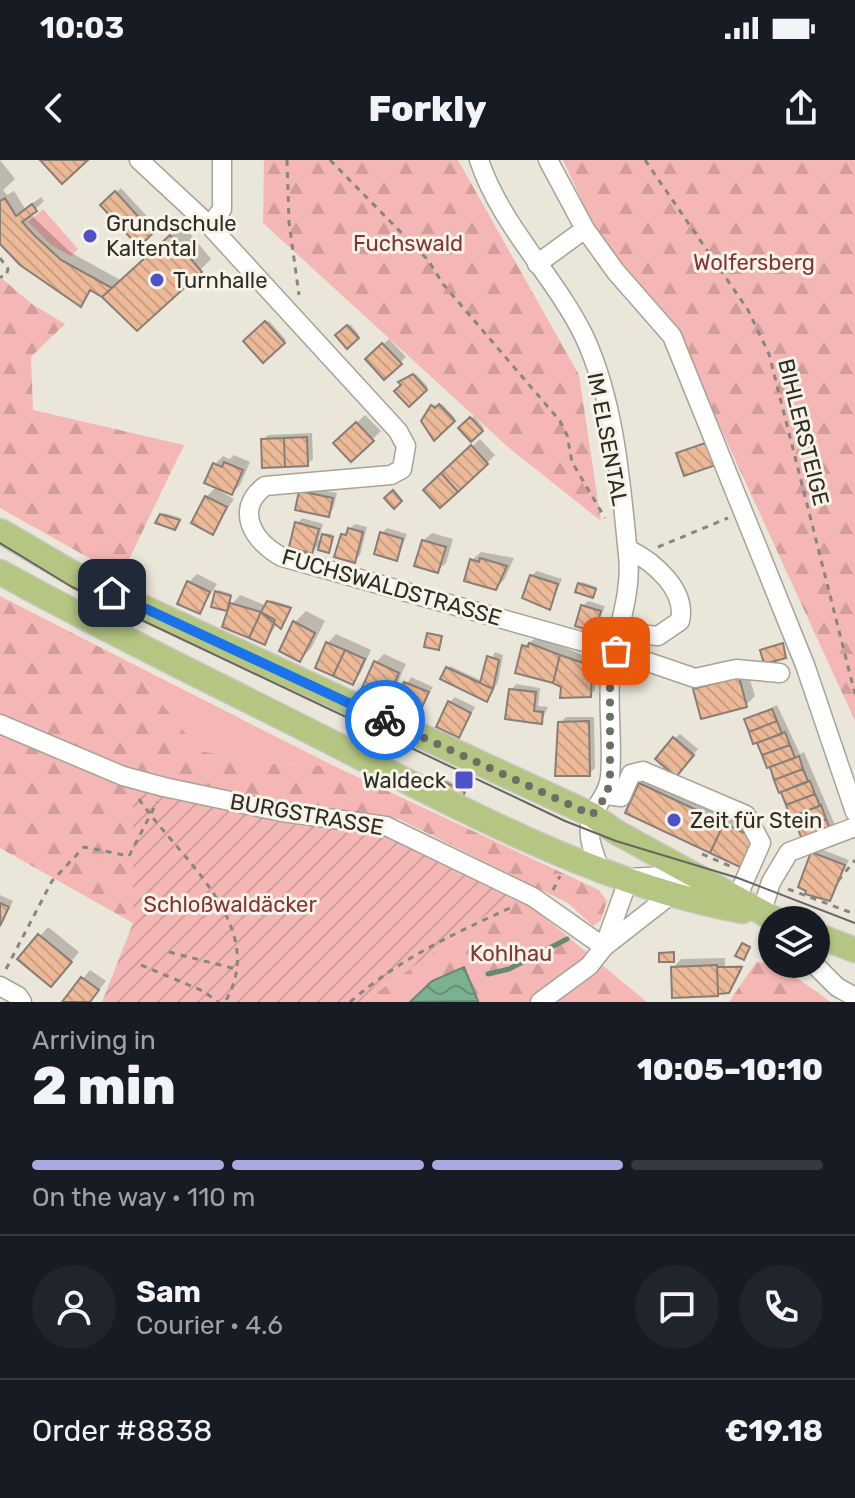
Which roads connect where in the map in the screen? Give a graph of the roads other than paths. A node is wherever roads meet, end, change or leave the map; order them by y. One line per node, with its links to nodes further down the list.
1 (139, 160): 5 (street, FUCHSWALDSTRASSE)
2 (222, 160): 5 (street)
3 (479, 160): 7 (street, IM ELSENTAL)
4 (548, 160): 6 (street)
5 (210, 226): 11 (street, FUCHSWALDSTRASSE)
6 (585, 229): 7 (street); 15 (street)
7 (537, 264): 9 (street, IM ELSENTAL)
8 (0, 531): 16 (main road)
9 (634, 552): 11 (street, IM ELSENTAL); 11 (street)
10 (0, 572): 18 (main road)
11 (618, 641): 12 (street); 14 (street)
12 (780, 673)
13 (0, 724): 27 (street, BURGSTRASSE)
14 (607, 795): 16 (street); 22 (street)
15 (855, 812)
16 (603, 816): 18 (street); 20 (main road)
17 (855, 827): 23 (street)
18 (599, 867): 19 (main road)
19 (629, 878): 20 (street); 21 (main road); 27 (street)
20 (714, 887): 22 (main road)
21 (673, 893): 25 (main road); 27 (street)
22 (736, 900): 24 (main road)
23 (769, 906)
24 (758, 912)
25 (758, 915)
26 (830, 940): 28 (main road)
27 (604, 947): 33 (street)
28 (855, 950)
29 (828, 978): 31 (street)
30 (0, 986): 32 (street)
31 (855, 997)
32 (22, 1002)
33 (540, 1002)

